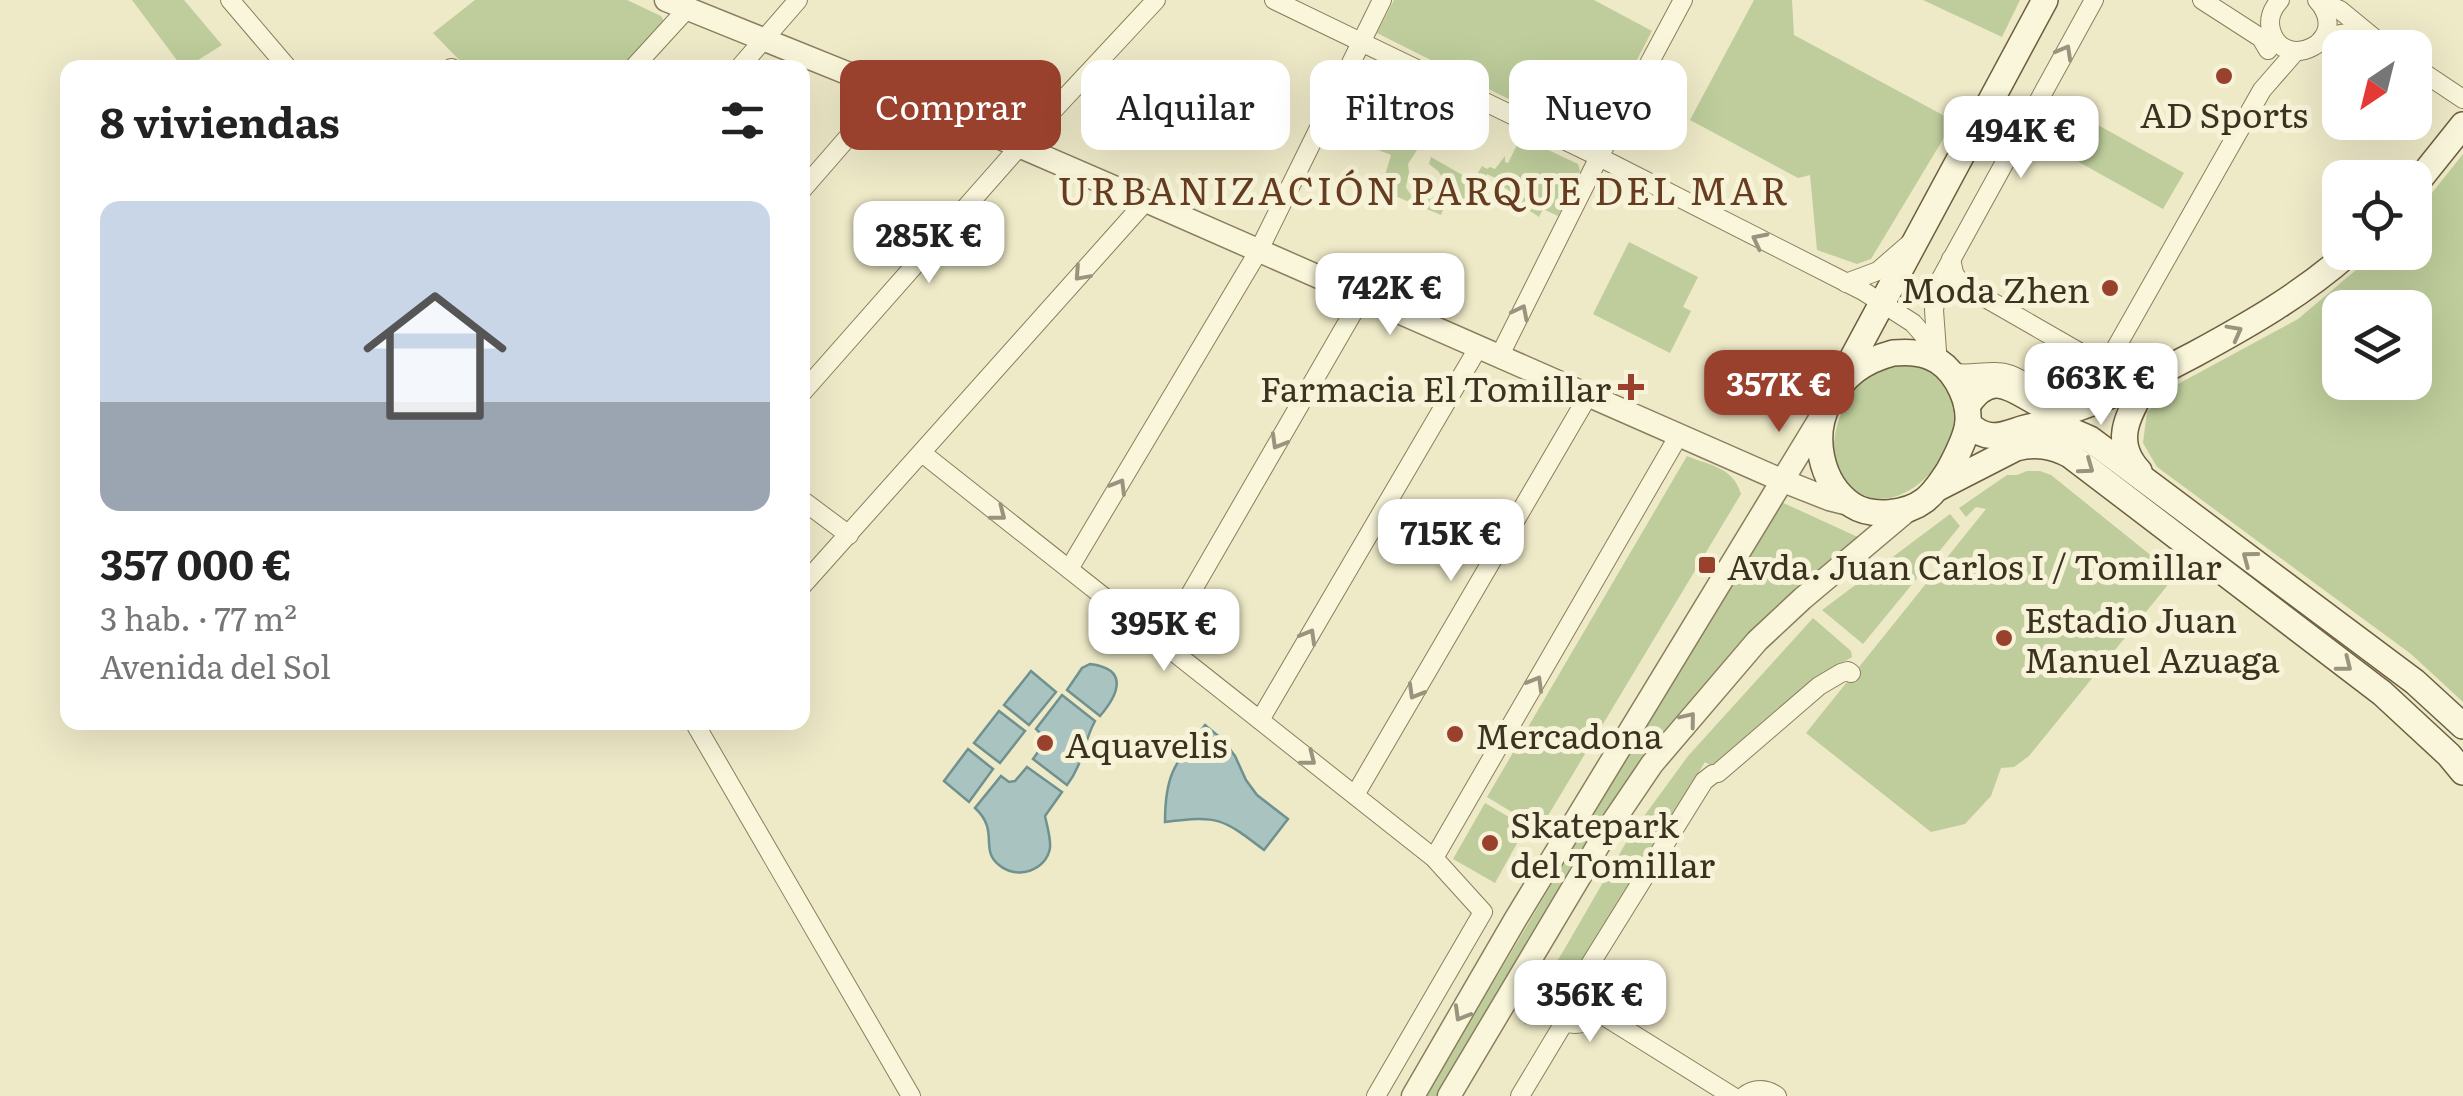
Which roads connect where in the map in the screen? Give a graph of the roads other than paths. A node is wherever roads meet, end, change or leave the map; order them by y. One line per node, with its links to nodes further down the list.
1 (798, 0): 15 (street)
2 (1156, 0): 25 (street)
3 (1274, 0): 17 (street)
4 (1382, 0): 17 (street)
5 (1683, 0): 30 (street)
6 (2046, 0): 34 (main road)
7 (2094, 0): 36 (street, one-way to 7)
8 (2202, 0): 14 (street)
9 (2317, 0): 12 (street); 13 (street)
10 (676, 4): 15 (street); 19 (street)
11 (234, 5): 18 (street)
12 (2325, 30)
13 (2365, 30)
14 (2275, 34): 16 (street); 23 (street); 23 (street)
15 (765, 39): 20 (street); 21 (street)
16 (2322, 39)
17 (1362, 42): 30 (street); 35 (street)
18 (281, 60)
19 (638, 60)
20 (746, 60)
21 (840, 70)
22 (2432, 78): 24 (street)
23 (2262, 90): 41 (street)
24 (2459, 96)
25 (1061, 102)
26 (2463, 126): 31 (main road)
27 (840, 146): 32 (street)
28 (1016, 150): 46 (street)
29 (1026, 150): 33 (street)
30 (1598, 157): 38 (street, one-way to 30); 42 (street, one-way to 30)
31 (2432, 164)
32 (810, 181)
33 (1146, 201): 35 (street); 52 (street, one-way to 52)
34 (1918, 238): 38 (street); 40 (main road)
35 (1258, 252): 39 (street); 60 (street, one-way to 35)
36 (1951, 259): 41 (street); 43 (street)
37 (2328, 270): 45 (main road, one-way to 37)
38 (1846, 283): 40 (street)
39 (1362, 297): 42 (street); 62 (street, one-way to 62)
40 (1883, 303): 43 (street); 44 (main road)
41 (2111, 350): 43 (street); 48 (street)
42 (1488, 352): 47 (street); 64 (street, one-way to 42)
43 (1944, 367): 44 (main road); 49 (main road)
44 (1844, 378): 50 (main road)
45 (2149, 378): 48 (main road); 54 (main road)
46 (810, 384)
47 (1588, 396): 51 (street); 68 (street, one-way to 68)
48 (2049, 408): 49 (main road)
49 (1967, 415): 54 (main road); 55 (main road)
50 (1821, 416): 53 (street); 56 (main road)
51 (1679, 436): 53 (street); 69 (street, one-way to 51)
52 (922, 453): 59 (street); 60 (street, one-way to 60)
53 (1782, 480): 56 (street); 75 (street, one-way to 75)
54 (2153, 486): 65 (main road, one-way to 54)
55 (1936, 490): 58 (main road); 67 (main road, one-way to 67)
56 (1853, 505): 58 (main road)
57 (810, 506): 59 (street)
58 (1909, 509): 76 (street, one-way to 58)
59 (849, 535): 61 (street)
60 (1069, 569): 62 (street)
61 (810, 577)
62 (1162, 643): 64 (street)
63 (1851, 673): 70 (street)
64 (1260, 720): 68 (street, one-way to 68)
65 (2463, 726)
66 (699, 730): 73 (street)
67 (2463, 772)
68 (1355, 795): 69 (street)
69 (1434, 858): 74 (street)
70 (1580, 979): 71 (street); 72 (street)
71 (1596, 1010): 72 (street); 78 (street)
72 (1565, 1021): 77 (street)
73 (911, 1096)
74 (1376, 1096)
75 (1413, 1096)
76 (1450, 1096)
77 (1520, 1096)
78 (1732, 1096)
79 (1744, 1096): 80 (street)
80 (1777, 1096)

